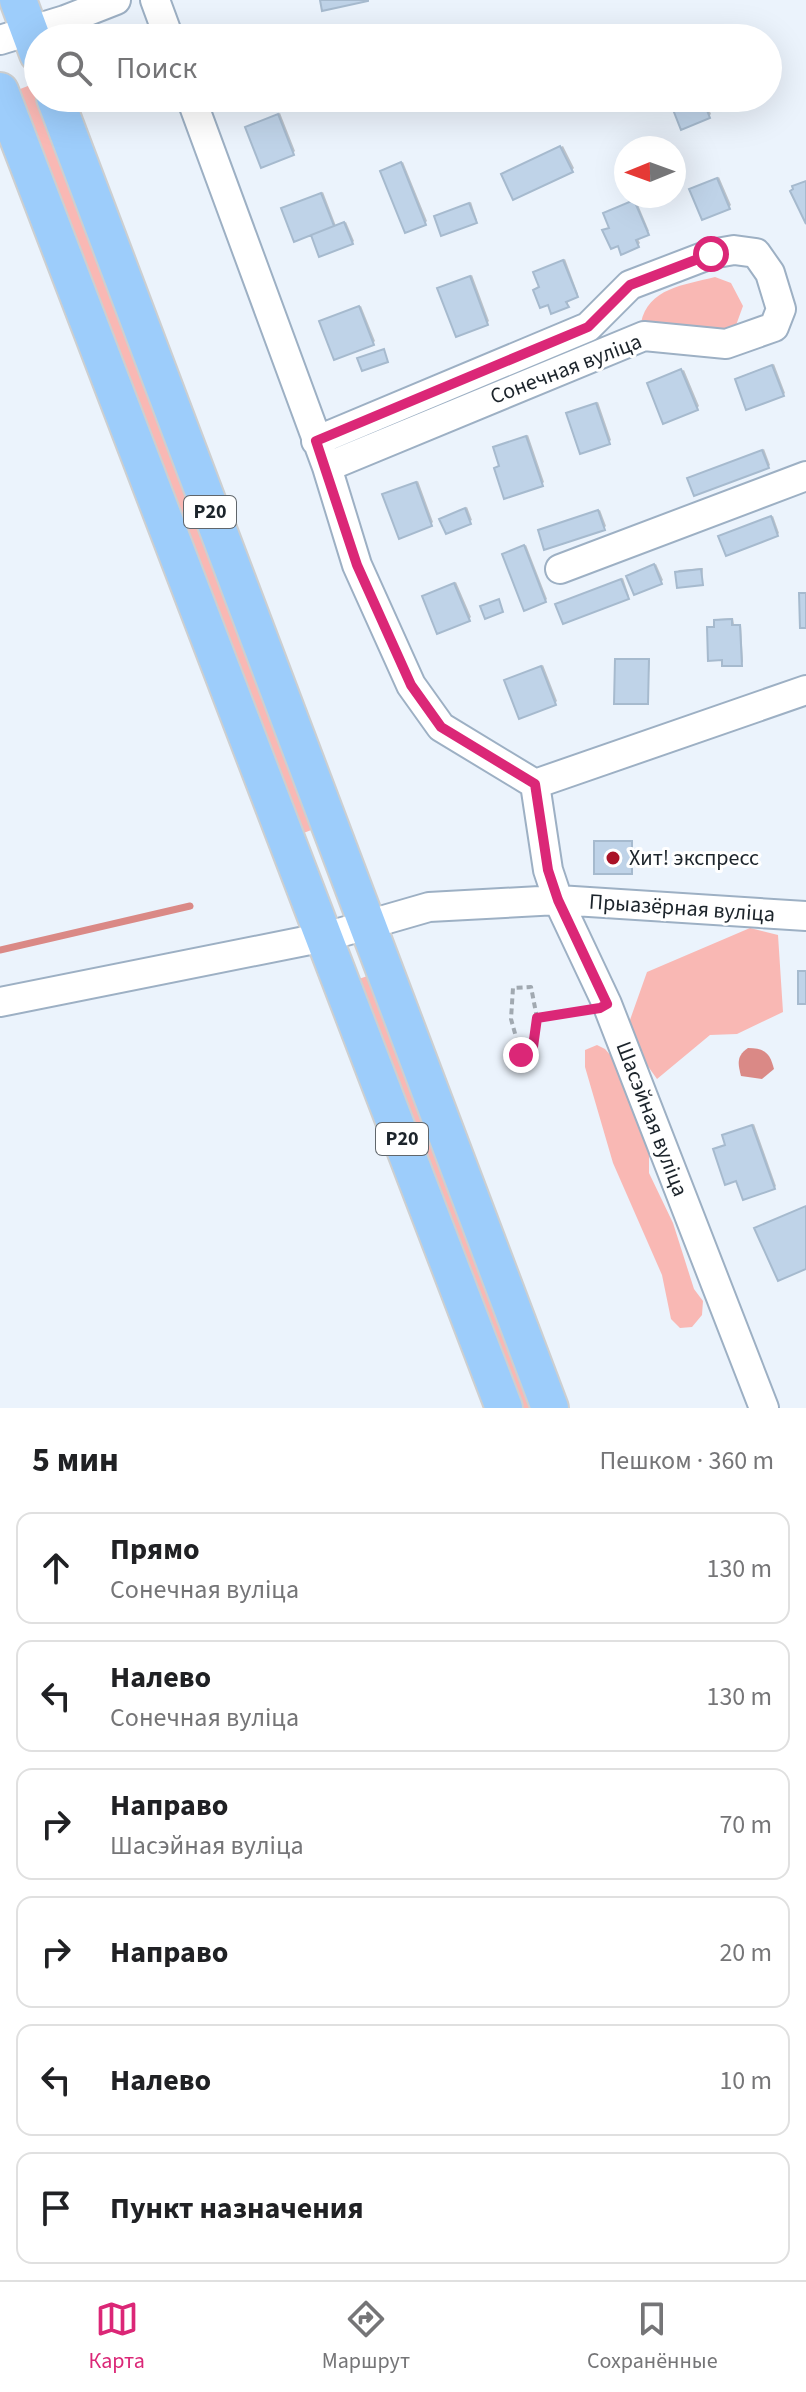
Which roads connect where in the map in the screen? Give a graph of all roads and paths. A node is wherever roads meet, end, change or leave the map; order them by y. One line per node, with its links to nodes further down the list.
1 (116, 0): 3 (street)
2 (155, 0): 4 (street)
3 (42, 24)
4 (164, 24)
5 (0, 91): 19 (main road, Р20)
6 (60, 112): 18 (main road, Р20)
7 (196, 112): 10 (street)
8 (588, 327): 9 (street); 9 (street, Сонечная вуліца); 10 (street, Сонечная вуліца)
9 (599, 353): 11 (street, Сонечная вуліца)
10 (316, 441): 11 (street)
11 (327, 467): 15 (street)
12 (806, 476): 13 (street)
13 (560, 569)
14 (806, 690): 15 (street)
15 (535, 784): 16 (street, Шасэйная вуліца)
16 (558, 900): 17 (street, Прыазёрная вуліца); 18 (street, Прыазёрная вуліца); 21 (street, Шасэйная вуліца)
17 (806, 916)
18 (368, 924): 19 (street, Прыазёрная вуліца); 24 (main road, Р20)
19 (325, 937): 20 (street, Прыазёрная вуліца); 23 (main road, Р20)
20 (0, 1002)
21 (607, 1004): 22 (path); 25 (street, Шасэйная вуліца)
22 (537, 1018): 22 (path)
23 (504, 1408)
24 (550, 1408)
25 (764, 1408)

